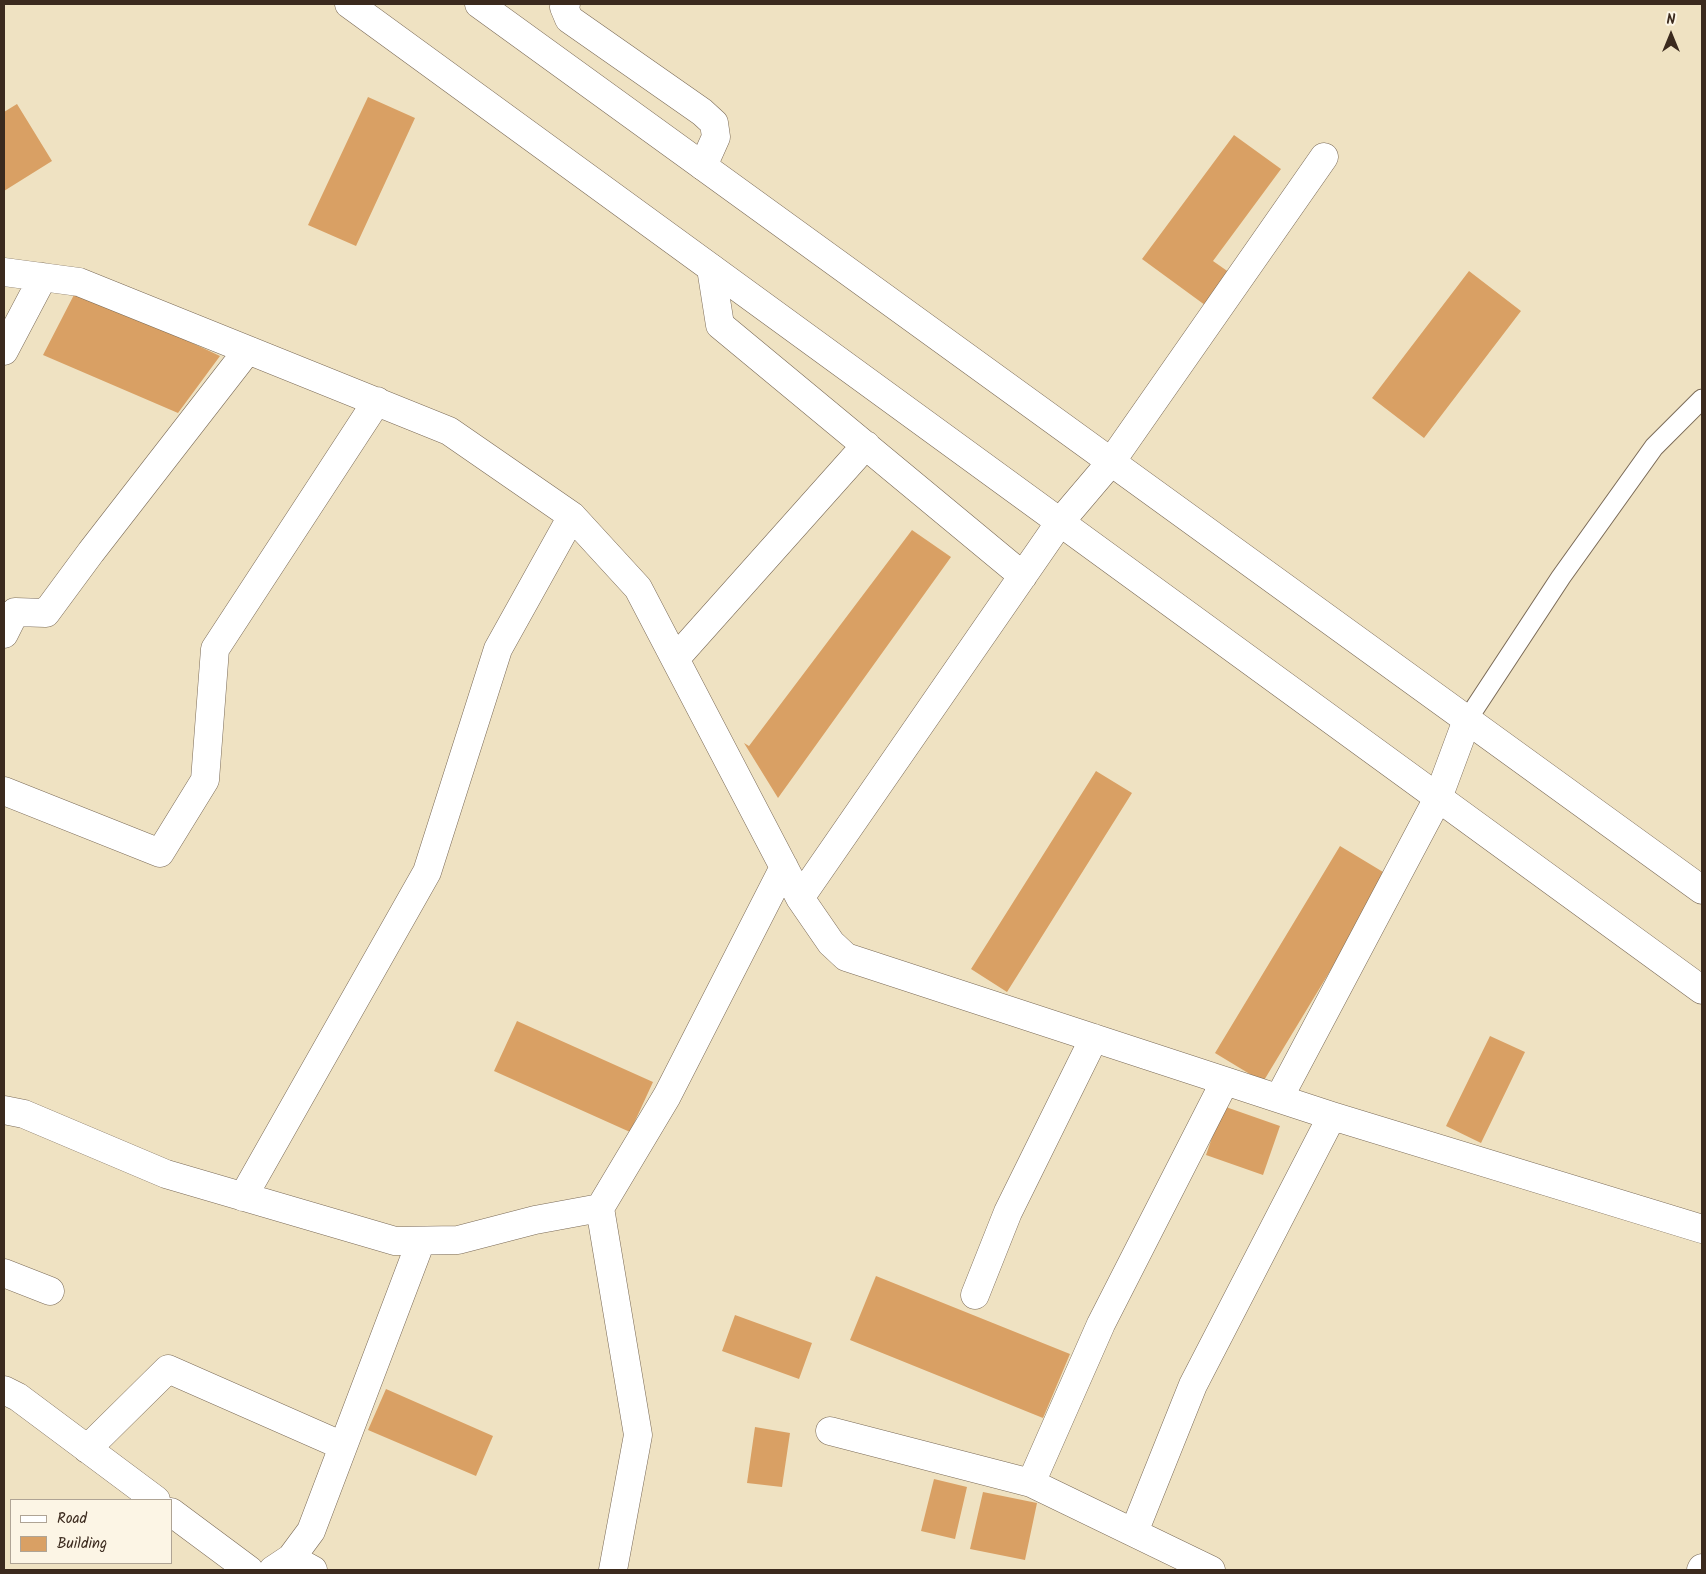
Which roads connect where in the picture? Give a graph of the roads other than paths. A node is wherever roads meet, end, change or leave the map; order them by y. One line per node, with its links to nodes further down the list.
1 (349, 4): 6 (street)
2 (479, 4): 5 (street)
3 (566, 4): 5 (street)
4 (1324, 157): 14 (street)
5 (702, 166): 14 (street)
6 (710, 268): 13 (street); 16 (street)
7 (4, 272): 8 (street)
8 (43, 277): 9 (street); 10 (street)
9 (4, 351)
10 (247, 351): 12 (street); 18 (street)
11 (1702, 399): 20 (lane)
12 (377, 401): 15 (street); 21 (street)
13 (866, 445): 17 (street); 19 (street)
14 (1111, 462): 16 (street); 20 (street)
15 (572, 516): 19 (street); 32 (street)
16 (1060, 522): 17 (street); 22 (street)
17 (1023, 576): 25 (street)
18 (4, 634)
19 (676, 658): 23 (street)
20 (1467, 720): 22 (street); 24 (street)
21 (4, 791)
22 (1438, 798): 26 (street); 29 (street)
23 (784, 867): 25 (street); 33 (street)
24 (1702, 890)
25 (800, 898): 27 (street)
26 (1702, 990)
27 (1094, 1038): 28 (street); 38 (street)
28 (1225, 1080): 29 (street); 43 (street)
29 (1279, 1098): 31 (street)
30 (4, 1110): 32 (street)
31 (1332, 1116): 34 (street); 46 (street)
32 (243, 1197): 35 (street)
33 (600, 1208): 35 (street); 49 (street)
34 (1702, 1229)
35 (422, 1241): 41 (street)
36 (4, 1273): 37 (street)
37 (50, 1291)
38 (975, 1295)
39 (4, 1390): 42 (street)
40 (830, 1431): 43 (street)
41 (343, 1446): 42 (street); 47 (street)
42 (87, 1449): 44 (street)
43 (1031, 1483): 46 (street)
44 (155, 1499)
45 (172, 1513): 48 (street)
46 (1134, 1532): 50 (street)
47 (292, 1566)
48 (239, 1567)
49 (613, 1570)
50 (1211, 1570)

